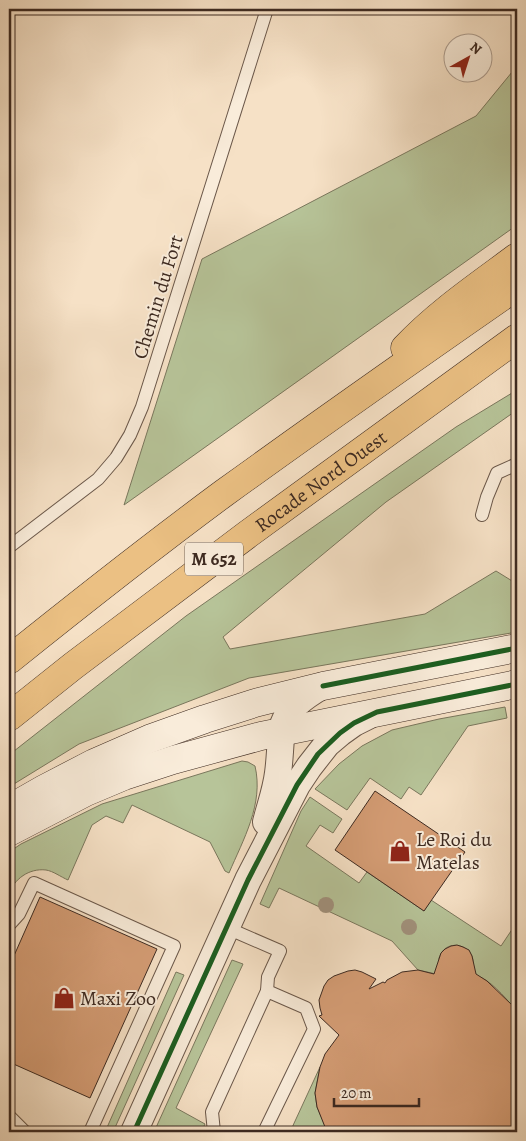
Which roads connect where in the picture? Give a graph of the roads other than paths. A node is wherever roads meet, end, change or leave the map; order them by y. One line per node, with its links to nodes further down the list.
1 (267, 9): 8 (lane, Chemin du Fort)
2 (517, 257): 5 (highway)
3 (517, 286): 5 (highway, M 652)
4 (516, 340): 14 (highway, Rocade Nord Ouest / M 652)
5 (365, 392): 10 (highway, M 652)
6 (517, 464): 7 (lane)
7 (482, 515)
8 (9, 547)
9 (517, 648): 12 (main road)
10 (9, 660)
11 (517, 684): 13 (main road)
12 (323, 686): 15 (street); 16 (main road)
13 (377, 712): 15 (main road); 18 (street)
14 (9, 717)
15 (282, 732): 17 (main road); 18 (street)
16 (9, 809)
17 (9, 832)
18 (248, 880): 20 (street)
19 (9, 925): 24 (lane)
20 (227, 928): 21 (lane); 25 (street)
21 (267, 991): 26 (lane); 27 (lane)
22 (9, 1116): 23 (lane)
23 (25, 1132)
24 (90, 1132)
25 (134, 1132)
26 (214, 1132)
27 (264, 1132)

